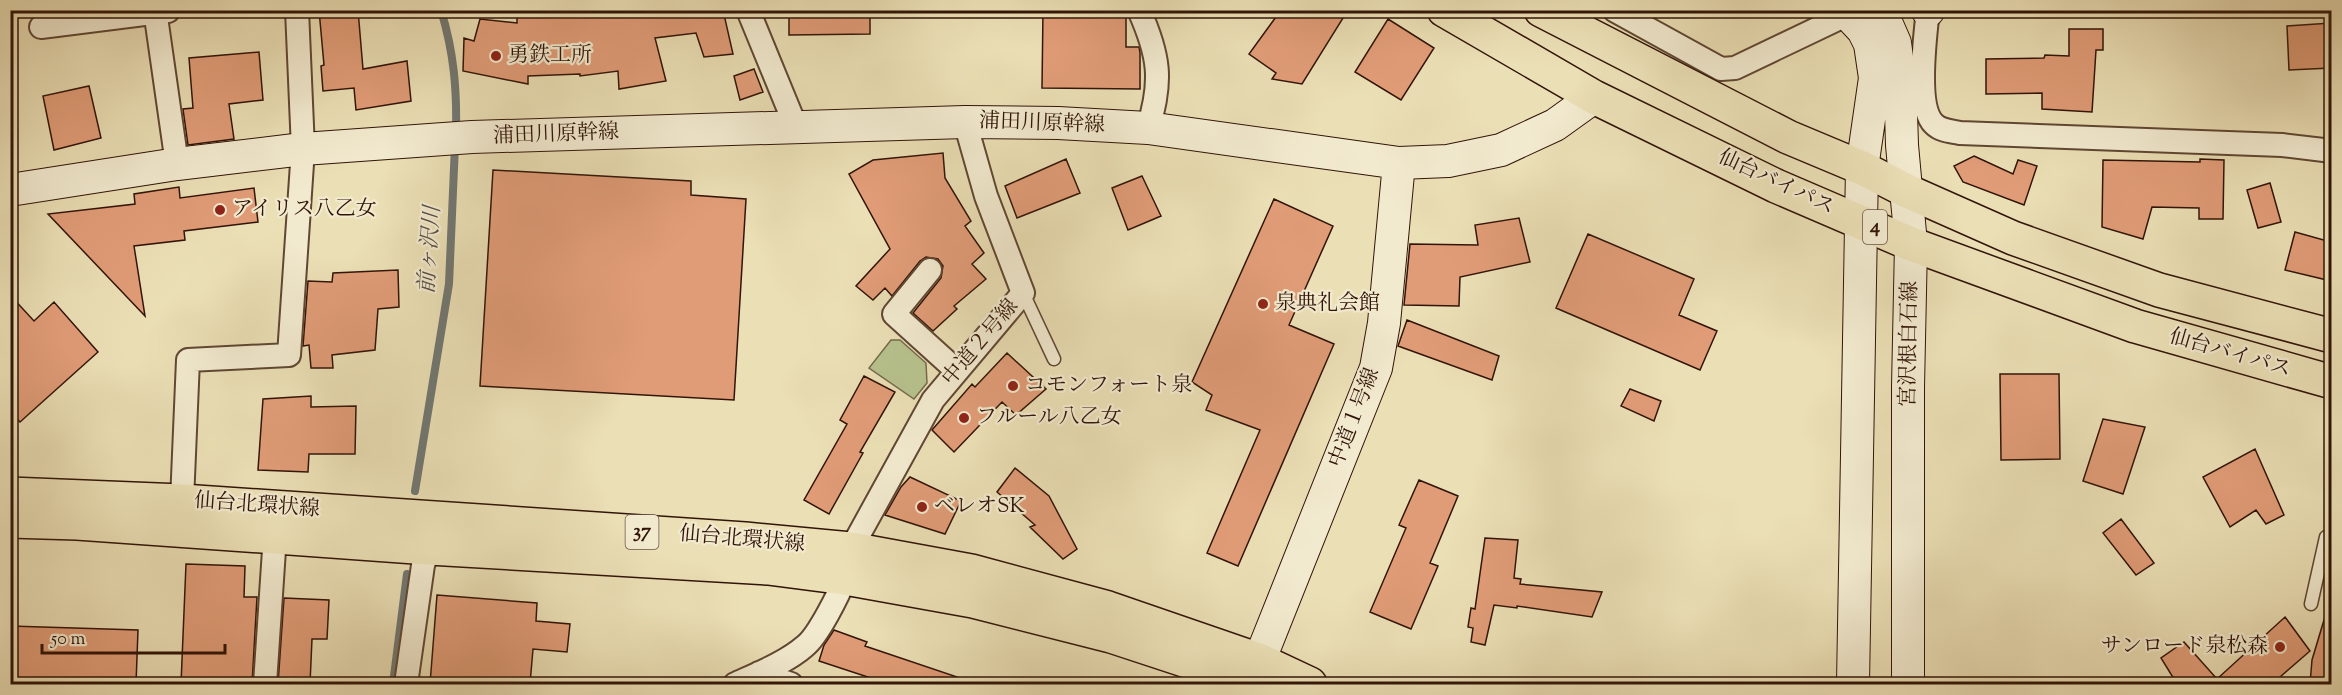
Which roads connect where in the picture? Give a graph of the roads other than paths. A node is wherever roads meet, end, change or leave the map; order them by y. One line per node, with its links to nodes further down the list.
1 (297, 10): 15 (street)
2 (748, 10): 13 (street)
3 (1139, 10): 14 (street)
4 (1444, 10): 11 (main road, 仙台バイパス / 4)
5 (1541, 10): 19 (main road, 仙台バイパス / 4)
6 (1614, 10): 9 (street)
7 (1928, 10): 16 (street)
8 (160, 11): 10 (street); 17 (street)
9 (1856, 12): 19 (street); 21 (street, 宮沢根白石線)
10 (41, 27)
11 (1594, 97): 18 (street, 浦田川原幹線); 22 (main road, 仙台バイパス / 4)
12 (964, 122): 13 (street, 浦田川原幹線); 14 (street, 浦田川原幹線); 25 (street, 中道２号線)
13 (796, 127): 15 (street, 浦田川原幹線)
14 (1148, 128): 18 (street, 浦田川原幹線)
15 (303, 149): 17 (street); 31 (street)
16 (2331, 151)
17 (177, 164): 20 (street)
18 (1399, 164): 39 (street, 中道１号線)
19 (1862, 168): 21 (main road, 仙台バイパス / 4); 22 (street)
20 (10, 190)
21 (1907, 191): 23 (street, 宮沢根白石線); 26 (main road, 仙台バイパス / 4)
22 (1860, 221): 23 (main road, 仙台バイパス / 4); 45 (street)
23 (1911, 244): 29 (main road, 仙台バイパス / 4); 46 (street, 宮沢根白石線)
24 (930, 270): 28 (street)
25 (1023, 293): 27 (lane); 28 (street, 中道２号線)
26 (2331, 336)
27 (1054, 359)
28 (957, 371): 36 (street, 中道２号線)
29 (2331, 382)
30 (10, 494): 31 (main road, 仙台北環状線 / 37)
31 (182, 501): 36 (main road, 仙台北環状線 / 37)
32 (10, 521): 33 (main road, 仙台北環状線 / 37)
33 (275, 535): 35 (main road, 仙台北環状線 / 37); 40 (street)
34 (2331, 539): 37 (lane)
35 (429, 548): 36 (main road, 仙台北環状線 / 37); 41 (street)
36 (848, 564): 38 (street, 中道２号線); 39 (main road, 仙台北環状線 / 37)
37 (2311, 604)
38 (759, 674): 42 (street, 中道２号線); 43 (street)
39 (1254, 678): 44 (main road, 仙台北環状線 / 37)
40 (265, 684)
41 (406, 684)
42 (735, 684)
43 (792, 684)
44 (1310, 684)
45 (1853, 684)
46 (1908, 684)

